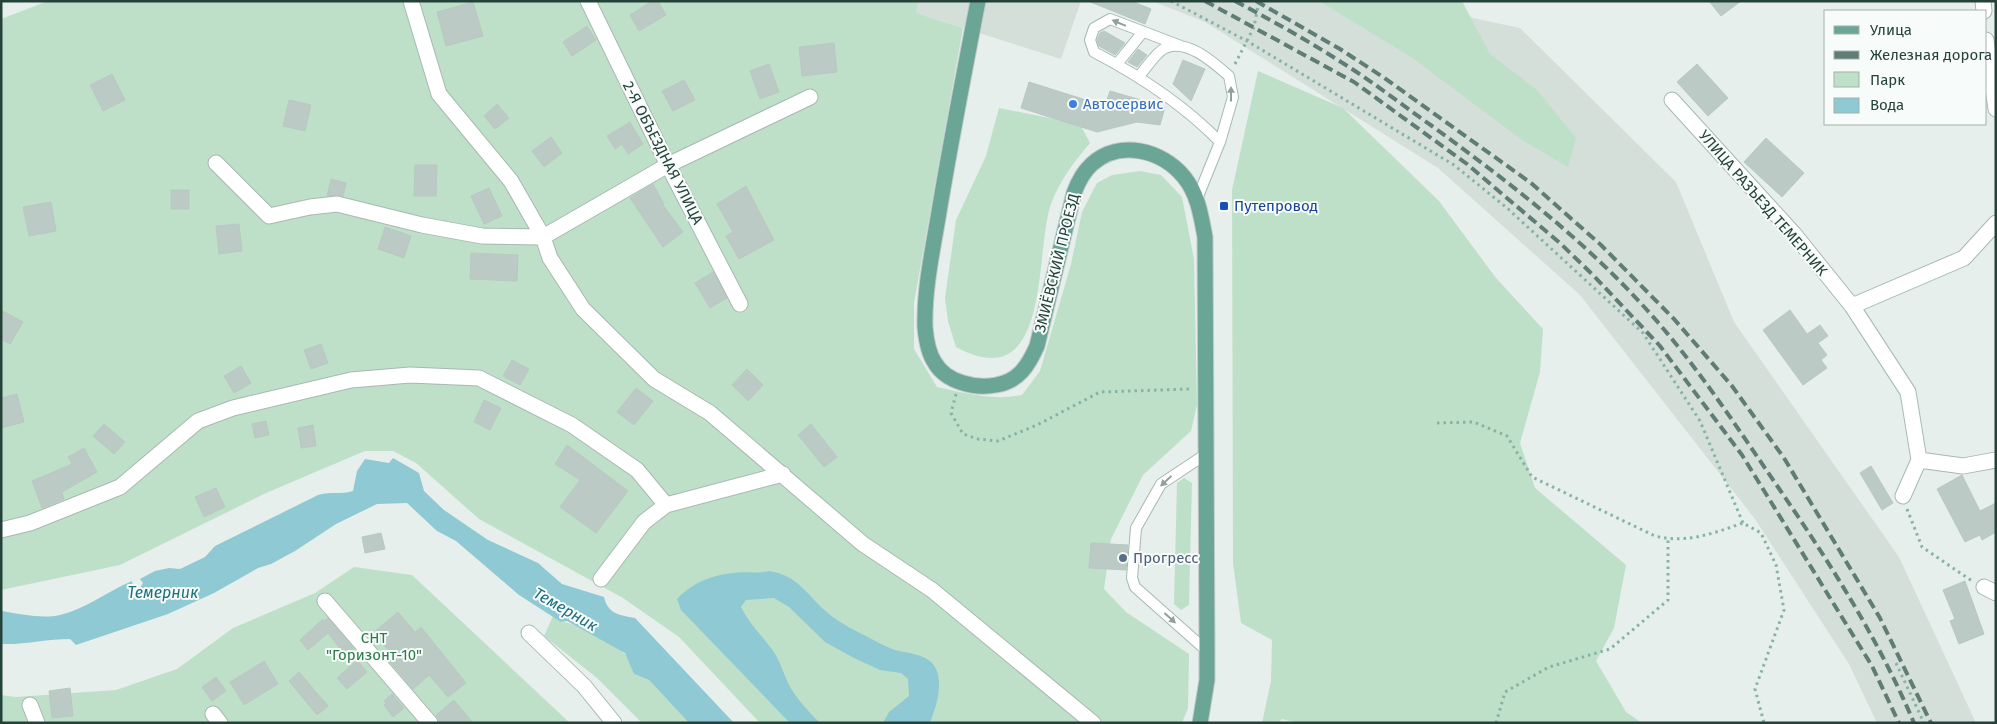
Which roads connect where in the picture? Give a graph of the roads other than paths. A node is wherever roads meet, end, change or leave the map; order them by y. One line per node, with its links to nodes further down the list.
1 (411, 1): 17 (street)
2 (588, 1): 14 (street, 2-Я ОБЪЕЗДНАЯ УЛИЦА)
3 (978, 1): 15 (main road, ЗМИЁВСКИЙ ПРОЕЗД)
4 (1142, 32): 5 (lane); 7 (lane); 7 (lane, one-way to 7)
5 (1181, 46): 8 (lane); 12 (lane, one-way to 5)
6 (1989, 48): 11 (street)
7 (1117, 64): 8 (lane)
8 (1138, 77): 12 (lane)
9 (810, 97): 14 (street)
10 (1672, 100): 19 (street, УЛИЦА РАЗЪЕЗД ТЕМЕРНИК)
11 (1996, 109)
12 (1220, 142): 15 (lane)
13 (216, 163): 17 (street)
14 (668, 165): 17 (street); 18 (street, 2-Я ОБЪЕЗДНАЯ УЛИЦА)
15 (1197, 199): 20 (main road, ЗМИЁВСКИЙ ПРОЕЗД)
16 (1996, 223): 19 (street)
17 (543, 237): 23 (street)
18 (740, 304)
19 (1852, 306): 21 (street, УЛИЦА РАЗЪЕЗД ТЕМЕРНИК)
20 (1206, 454): 30 (main road, ЗМИЁВСКИЙ ПРОЕЗД); 30 (lane, one-way to 30)
21 (1918, 460): 22 (street); 24 (street)
22 (1996, 460)
23 (783, 474): 25 (street); 35 (street)
24 (1903, 496)
25 (666, 505): 26 (street); 27 (street)
26 (1, 530)
27 (601, 579)
28 (325, 600): 33 (street)
29 (529, 633): 34 (street)
30 (1207, 652): 36 (main road, ЗМИЁВСКИЙ ПРОЕЗД)
31 (30, 705): 32 (street)
32 (37, 723)
33 (430, 723)
34 (614, 723)
35 (1093, 723)
36 (1200, 723)

